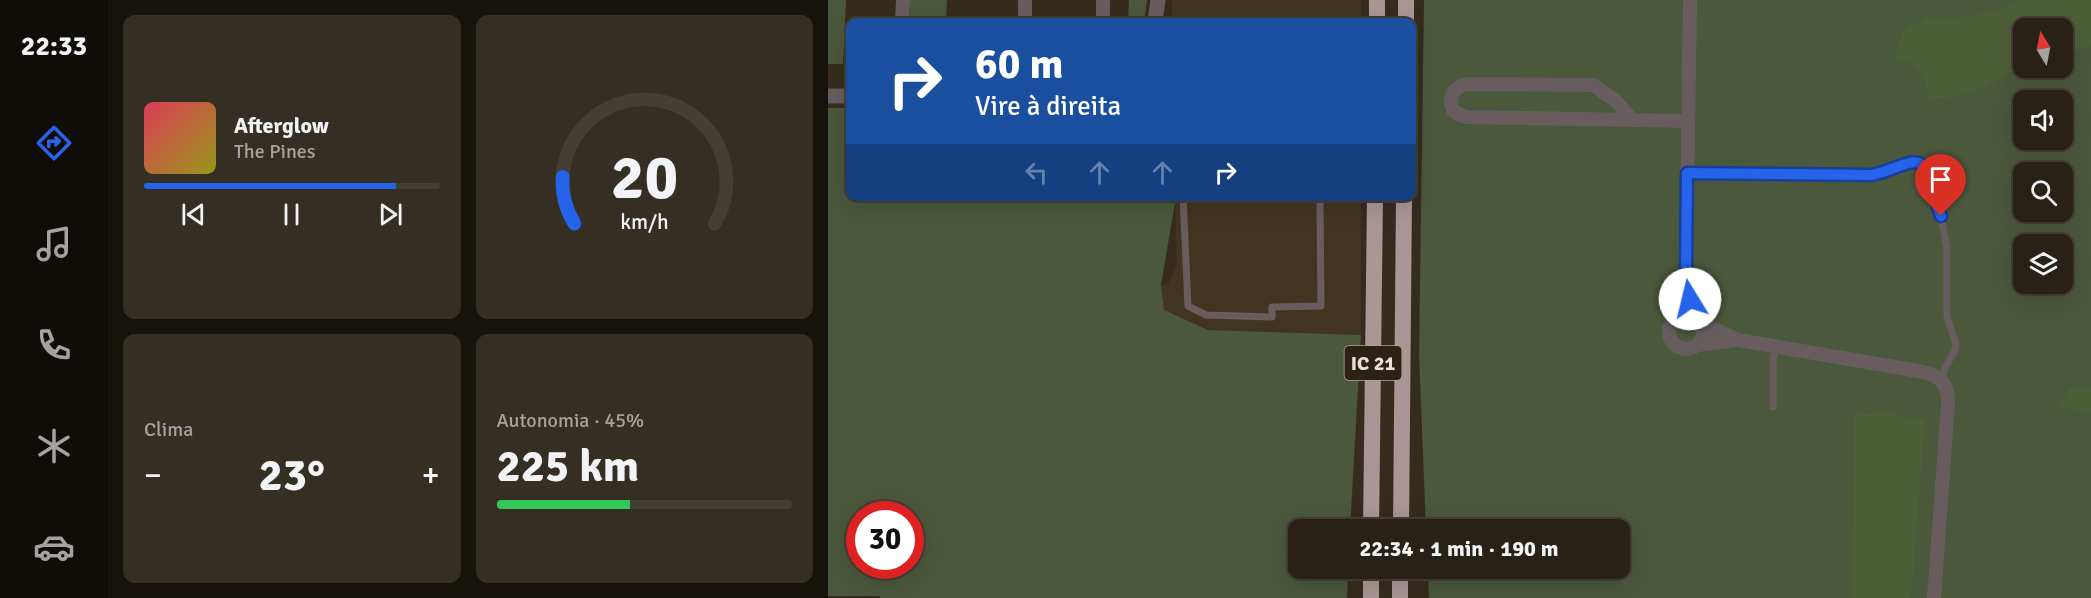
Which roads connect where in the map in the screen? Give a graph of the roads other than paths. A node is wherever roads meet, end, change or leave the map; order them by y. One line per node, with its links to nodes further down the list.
1 (903, 0): 8 (street)
2 (1025, 0): 9 (street)
3 (1103, 0): 10 (street)
4 (1158, 0): 11 (street)
5 (1377, 0): 12 (highway)
6 (1406, 0): 13 (highway)
7 (1690, 0): 17 (street)
8 (902, 18)
9 (1025, 18)
10 (1103, 18)
11 (1156, 18)
12 (1377, 18)
13 (1406, 18)
14 (828, 96): 15 (street)
15 (846, 96)
16 (1632, 120): 16 (street); 17 (street)
17 (1688, 121): 18 (street)
18 (1687, 173): 23 (street); 29 (lane)
19 (1183, 201): 20 (lane)
20 (1320, 201)
21 (1375, 201): 31 (highway, IC 21)
22 (1404, 201): 32 (highway, IC 21)
23 (1686, 274): 24 (street); 25 (street)
24 (1676, 318): 25 (street); 27 (street)
25 (1699, 321): 26 (street); 27 (street)
26 (1738, 340): 27 (street); 28 (street)
27 (1697, 345)
28 (1777, 346): 29 (street); 30 (lane)
29 (1941, 381): 37 (street)
30 (1773, 407)
31 (1371, 519)
32 (1401, 519)
33 (1371, 579): 35 (highway)
34 (1400, 579): 36 (highway)
35 (1371, 598)
36 (1400, 598)
37 (1934, 598)

